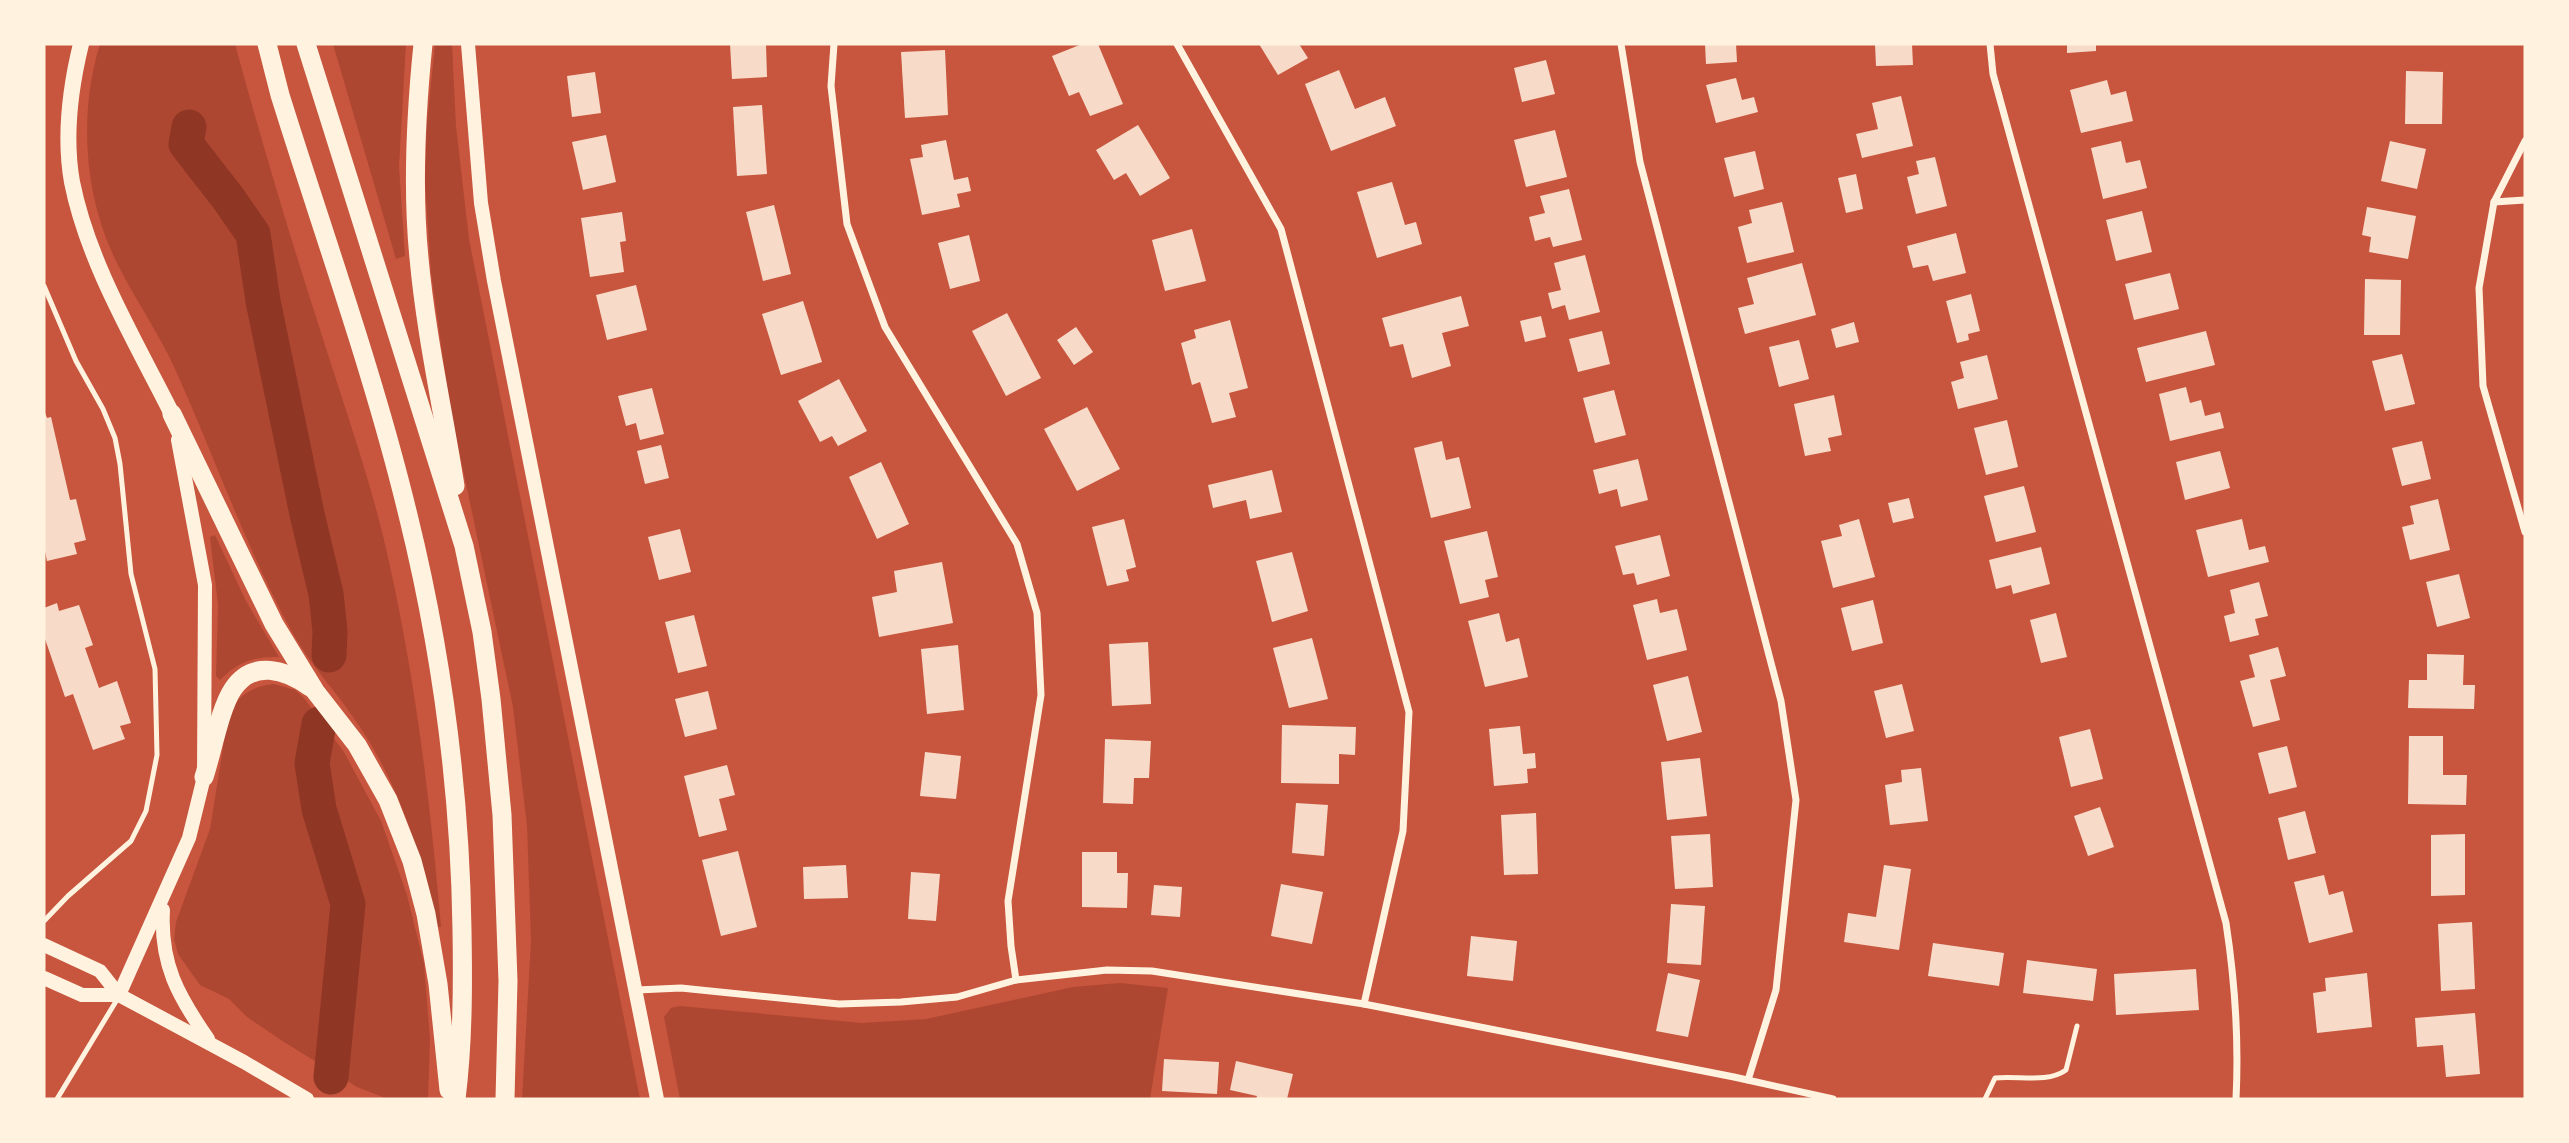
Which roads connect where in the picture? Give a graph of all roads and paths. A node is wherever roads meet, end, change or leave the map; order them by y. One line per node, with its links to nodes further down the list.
1 (81, 44): 14 (main road)
2 (267, 44): 33 (highway)
3 (306, 44): 16 (highway)
4 (423, 44): 16 (highway)
5 (468, 44): 24 (main road)
6 (834, 44): 23 (street)
7 (1177, 44): 26 (street)
8 (1621, 44): 29 (street)
9 (1990, 44): 38 (street)
10 (2525, 141): 12 (street)
11 (2525, 200): 12 (street)
12 (2494, 202): 15 (street)
13 (44, 286): 20 (lane)
14 (172, 414): 17 (highway); 18 (main road)
15 (2525, 532)
16 (464, 546): 34 (highway)
17 (315, 691): 18 (highway); 32 (highway)
18 (204, 777): 19 (main road)
19 (163, 900): 25 (main road); 28 (main road)
20 (44, 921)
21 (44, 945): 25 (main road)
22 (44, 978): 25 (main road)
23 (1016, 980): 24 (street); 26 (street)
24 (636, 990): 35 (main road)
25 (120, 995): 28 (main road); 30 (lane)
26 (1364, 1004): 29 (street)
27 (2077, 1026): 37 (lane)
28 (210, 1043): 31 (main road)
29 (1748, 1080): 36 (street)
30 (57, 1099)
31 (307, 1099)
32 (450, 1099)
33 (456, 1099)
34 (505, 1099)
35 (657, 1099)
36 (1833, 1099)
37 (1985, 1099)
38 (2236, 1099)

